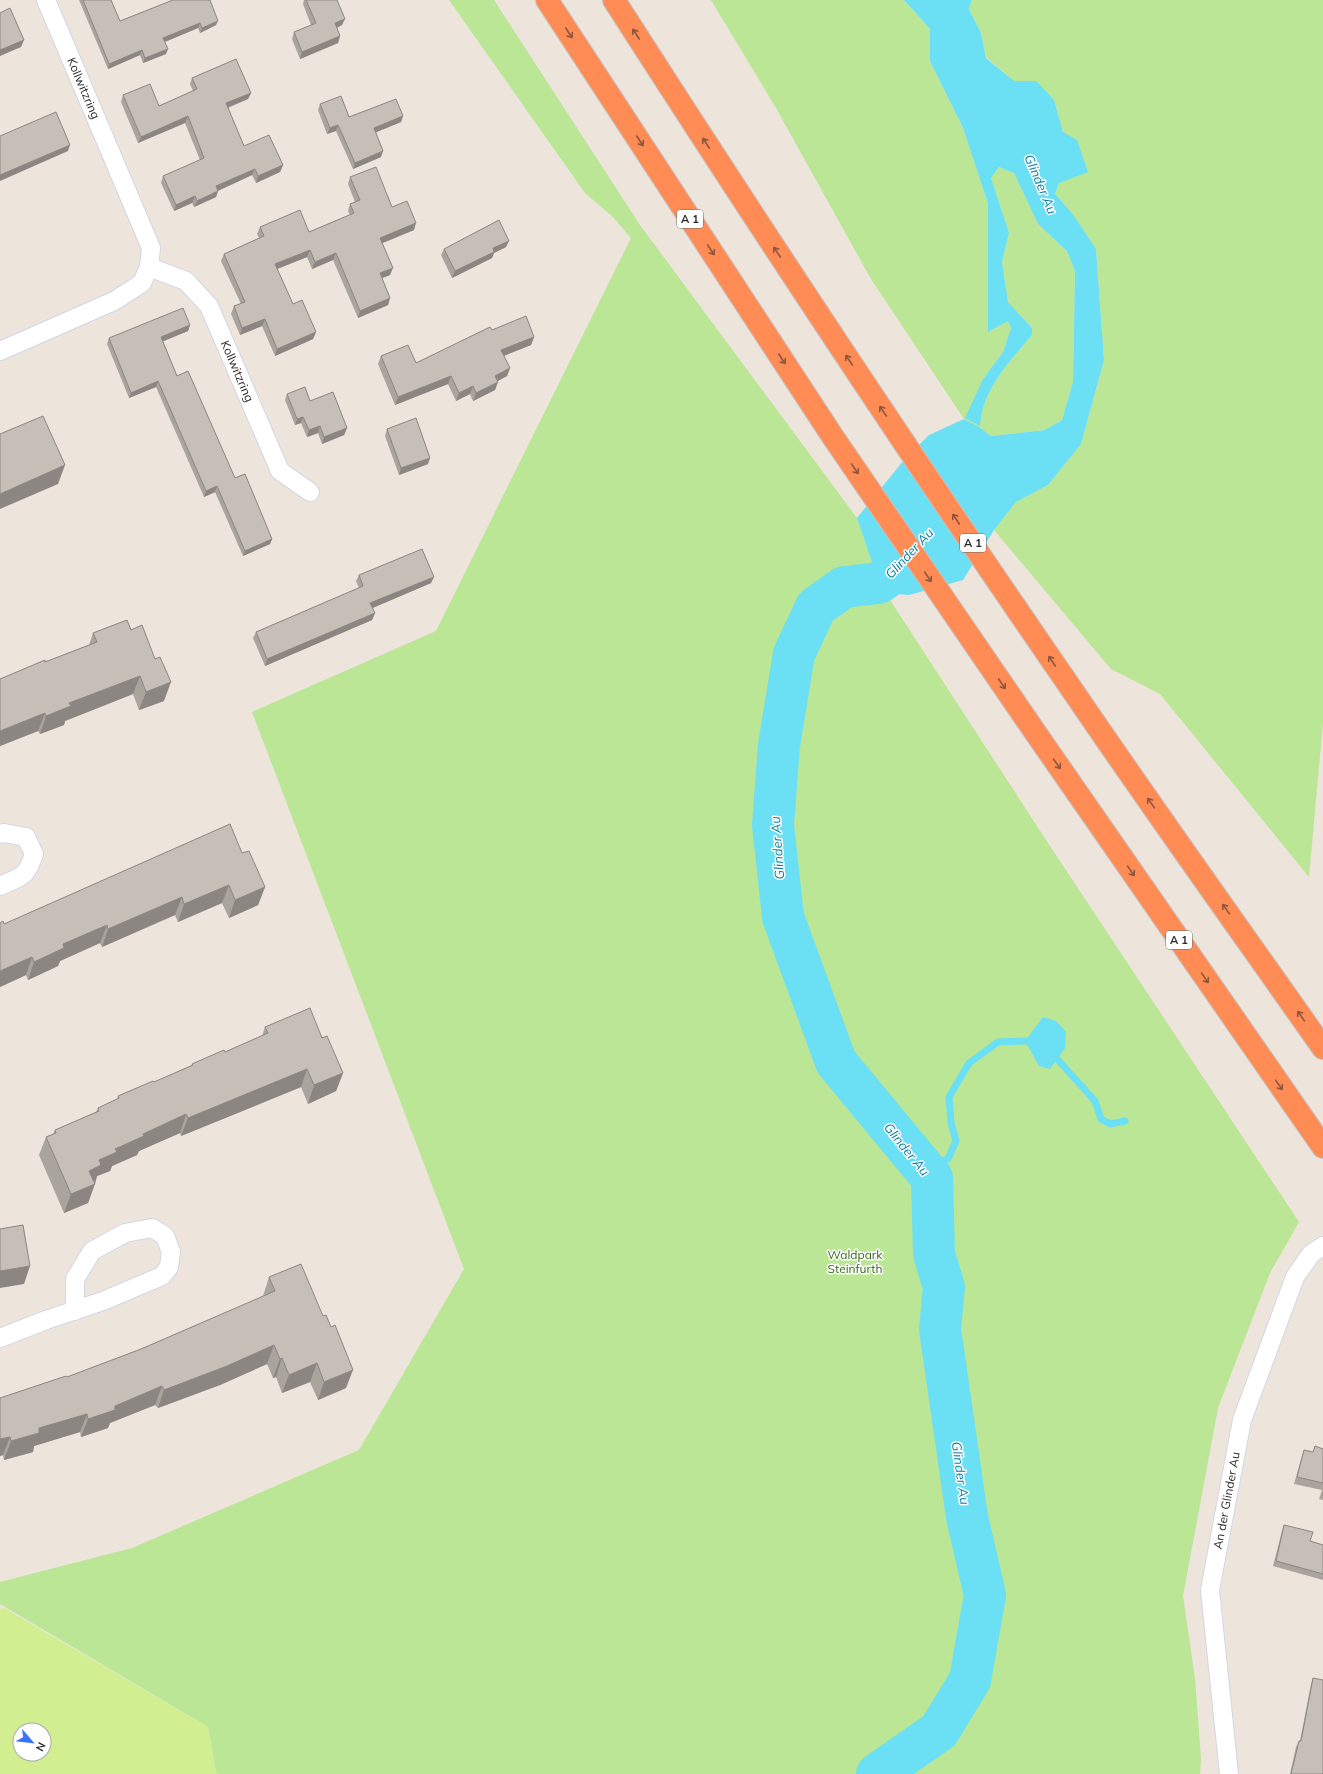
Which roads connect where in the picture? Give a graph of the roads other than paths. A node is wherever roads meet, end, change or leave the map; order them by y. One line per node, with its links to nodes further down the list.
1 (46, 0): 4 (street, Kollwitzring)
2 (547, 0): 10 (highway, A 1, one-way to 10)
3 (614, 0): 9 (highway, A 1, one-way to 3)
4 (149, 268): 5 (street, Kollwitzring); 6 (street, Kollwitzring)
5 (0, 351)
6 (310, 492)
7 (0, 834): 8 (street)
8 (0, 886)
9 (1323, 1048)
10 (1323, 1148)
11 (1317, 1250): 14 (street, An der Glinder Au)
12 (75, 1311): 12 (street); 13 (street)
13 (0, 1338)
14 (1229, 1774)

